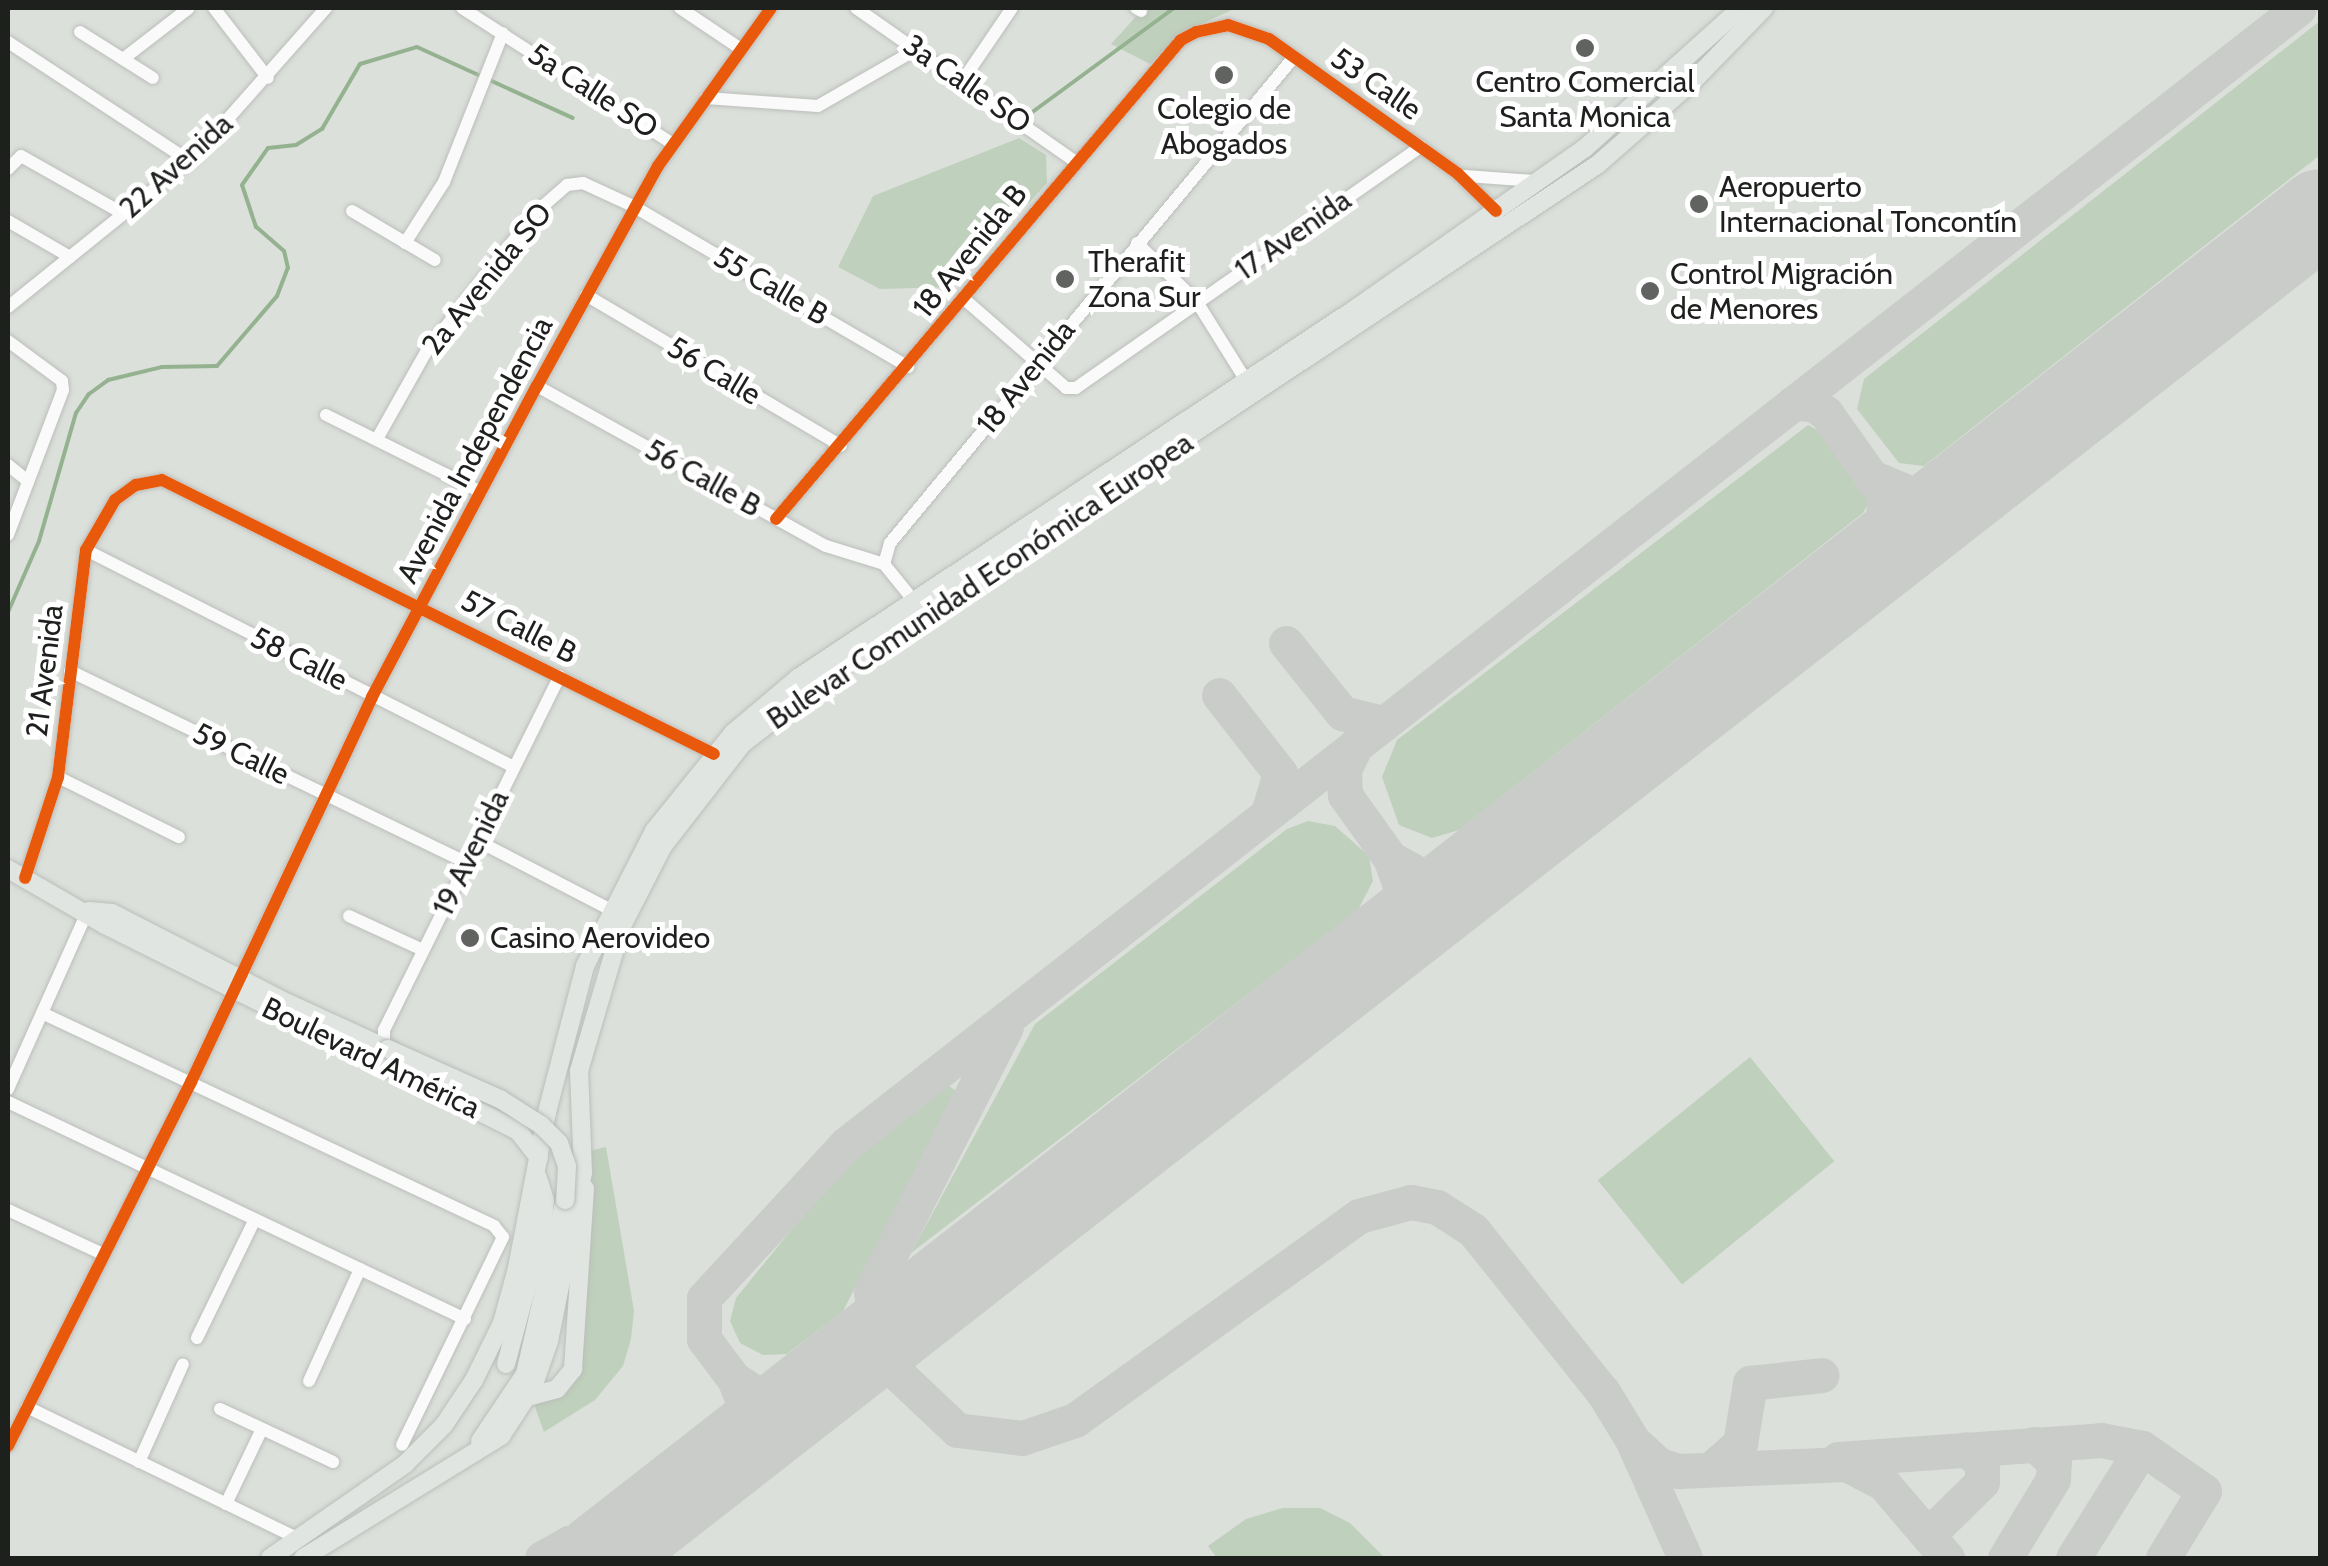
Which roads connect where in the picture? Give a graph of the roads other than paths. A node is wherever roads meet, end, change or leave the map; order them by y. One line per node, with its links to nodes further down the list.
1 (189, 8): 20 (street)
2 (214, 8): 22 (street)
3 (326, 8): 22 (street, 22 Avenida)
4 (462, 8): 15 (street, 5a Calle SO)
5 (680, 8): 17 (street)
6 (772, 8): 17 (street, Avenida Independencia)
7 (856, 8): 12 (street, 3a Calle SO)
8 (889, 8): 12 (street)
9 (1012, 8): 23 (street)
10 (1741, 8): 31 (main road, Bulevar Comunidad Económica Europea)
11 (1764, 8): 88 (main road, Bulevar Comunidad Económica Europea)
12 (880, 23): 18 (street, 3a Calle SO)
13 (1212, 27): 19 (street, 53 Calle); 28 (street, 18 Avenida B)
14 (80, 32): 20 (street)
15 (502, 33): 25 (street, 5a Calle SO); 37 (street)
16 (8, 42): 27 (street)
17 (741, 49): 24 (street, Avenida Independencia)
18 (917, 49): 23 (street, 3a Calle SO); 24 (street)
19 (1294, 56): 26 (street, 53 Calle); 38 (street, 18 Avenida)
20 (123, 58): 21 (street)
21 (153, 78)
22 (268, 78): 27 (street, 22 Avenida)
23 (963, 80): 28 (street, 3a Calle SO)
24 (706, 98): 25 (street, Avenida Independencia)
25 (673, 144): 32 (street, Avenida Independencia)
26 (1421, 146): 30 (street, 53 Calle); 43 (street, 17 Avenida)
27 (190, 160): 35 (street, 22 Avenida)
28 (1076, 162): 42 (street, 18 Avenida B)
29 (8, 169): 35 (street)
30 (1458, 174): 31 (street, 53 Calle); 34 (street, 53 Calle)
31 (1540, 180): 34 (main road, Bulevar Comunidad Económica Europea)
32 (633, 206): 41 (street, Avenida Independencia); 47 (street, 55 Calle B); 51 (street, 2a Avenida SO)
33 (352, 211): 37 (street)
34 (1496, 211): 48 (main road, Bulevar Comunidad Económica Europea)
35 (124, 214): 39 (street, 22 Avenida)
36 (8, 221): 39 (street)
37 (405, 243): 40 (street)
38 (1137, 243): 43 (street); 46 (street, 18 Avenida)
39 (70, 257): 44 (street, 22 Avenida)
40 (434, 260)
41 (586, 295): 49 (street, Avenida Independencia); 52 (street, 56 Calle)
42 (963, 298): 46 (street); 47 (street, 18 Avenida B)
43 (1197, 302): 46 (street, 17 Avenida); 48 (street)
44 (8, 307)
45 (8, 341): 54 (street)
46 (1037, 362): 60 (street, 18 Avenida)
47 (908, 367): 52 (street, 18 Avenida B)
48 (1247, 382): 61 (main road, Bulevar Comunidad Económica Europea)
49 (537, 386): 56 (street, Avenida Independencia); 57 (street, 56 Calle B)
50 (326, 415): 51 (street)
51 (377, 439): 56 (street)
52 (842, 446): 57 (street, 18 Avenida B)
53 (8, 466): 54 (street)
54 (28, 480): 58 (street)
55 (136, 485): 59 (street, 21 Avenida); 62 (street, 57 Calle B)
56 (481, 492): 62 (street, Avenida Independencia)
57 (776, 519): 60 (street, 56 Calle B)
58 (8, 535)
59 (86, 550): 63 (street, 21 Avenida); 65 (street, 58 Calle)
60 (884, 564): 61 (street)
61 (914, 601): 66 (main road, Bulevar Comunidad Económica Europea)
62 (421, 605): 64 (street, 57 Calle B); 65 (street, Avenida Independencia)
63 (70, 671): 68 (street, 21 Avenida); 69 (street, 59 Calle)
64 (560, 676): 66 (street, 57 Calle B); 67 (street, 19 Avenida)
65 (372, 697): 67 (street, 58 Calle); 69 (street, Avenida Independencia)
66 (714, 754): 74 (main road, Bulevar Comunidad Económica Europea)
67 (514, 767): 71 (street, 19 Avenida)
68 (58, 777): 70 (street); 73 (street, 21 Avenida)
69 (328, 796): 72 (street, 59 Calle); 78 (street, Avenida Independencia)
70 (179, 837)
71 (478, 841): 72 (street, 19 Avenida); 74 (street)
72 (467, 864): 77 (street, 19 Avenida)
73 (16, 873): 75 (main road, Boulevard América)
74 (609, 909): 85 (main road, Bulevar Comunidad Económica Europea)
75 (88, 910): 78 (main road, Boulevard América); 80 (street)
76 (349, 916): 77 (street)
77 (423, 950): 81 (street, 19 Avenida)
78 (236, 985): 79 (main road, Boulevard América); 82 (street, Avenida Independencia); 86 (main road, Boulevard América)
79 (281, 1000): 81 (main road); 85 (main road, Boulevard América)
80 (42, 1013): 82 (street); 83 (street)
81 (386, 1042): 104 (main road, bridge)
82 (191, 1082): 87 (street, Avenida Independencia); 93 (street)
83 (8, 1089)
84 (8, 1102): 87 (street)
85 (547, 1112): 86 (main road, Bulevar Comunidad Económica Europea)
86 (538, 1167): 96 (main road); 108 (main road, Bulevar Comunidad Económica Europea)
87 (148, 1169): 90 (street); 91 (street, Avenida Independencia)
88 (583, 1173): 98 (main road); 104 (main road, Bulevar Comunidad Económica Europea)
89 (8, 1210): 91 (street)
90 (255, 1219): 92 (street); 94 (street)
91 (103, 1254): 99 (street, Avenida Independencia)
92 (360, 1269): 93 (street); 97 (street)
93 (465, 1319): 102 (street)
94 (197, 1338)
95 (182, 1364): 105 (street)
96 (506, 1364)
97 (309, 1381)
98 (532, 1396)
99 (27, 1407): 103 (street, Avenida Independencia); 105 (street)
100 (220, 1409): 101 (street)
101 (262, 1429): 106 (street); 107 (street)
102 (402, 1445)
103 (8, 1446)
104 (469, 1452): 110 (main road, Bulevar Comunidad Económica Europea)
105 (139, 1462): 107 (street)
106 (333, 1462)
107 (226, 1504): 108 (street)
108 (299, 1539): 109 (main road, Bulevar Comunidad Económica Europea)
109 (270, 1558)
110 (303, 1558)

